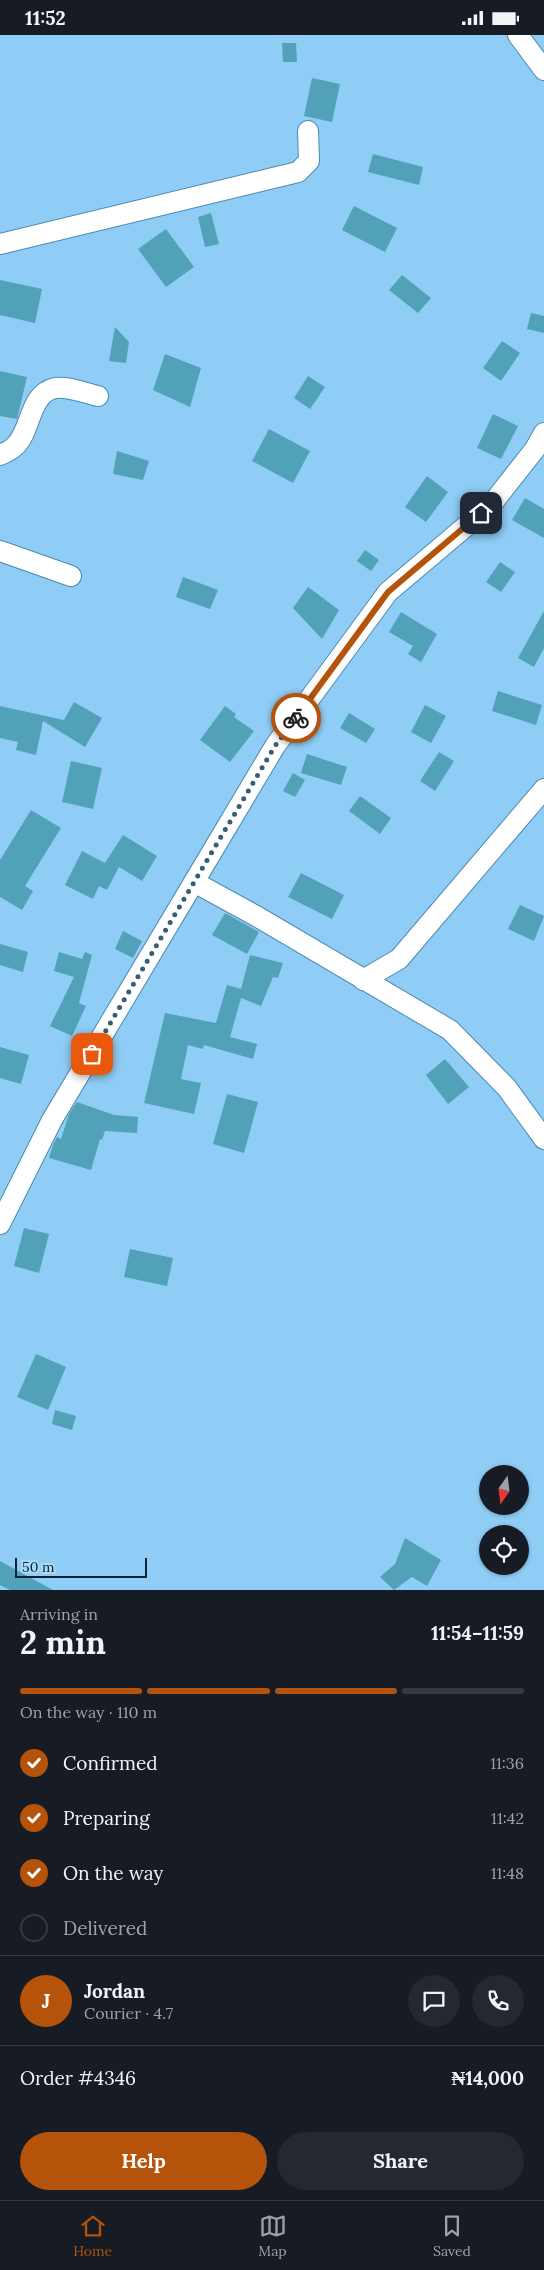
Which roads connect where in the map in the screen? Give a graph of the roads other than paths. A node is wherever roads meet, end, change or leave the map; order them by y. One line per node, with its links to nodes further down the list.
1 (518, 35): 2 (street)
2 (544, 70)
3 (308, 131): 4 (street)
4 (0, 244)
5 (98, 397): 7 (street)
6 (544, 433): 11 (street)
7 (0, 455)
8 (0, 551): 9 (street)
9 (71, 577)
10 (544, 789): 12 (street)
11 (194, 882): 12 (street); 14 (street)
12 (363, 980): 13 (street)
13 (544, 1139)
14 (0, 1223)

